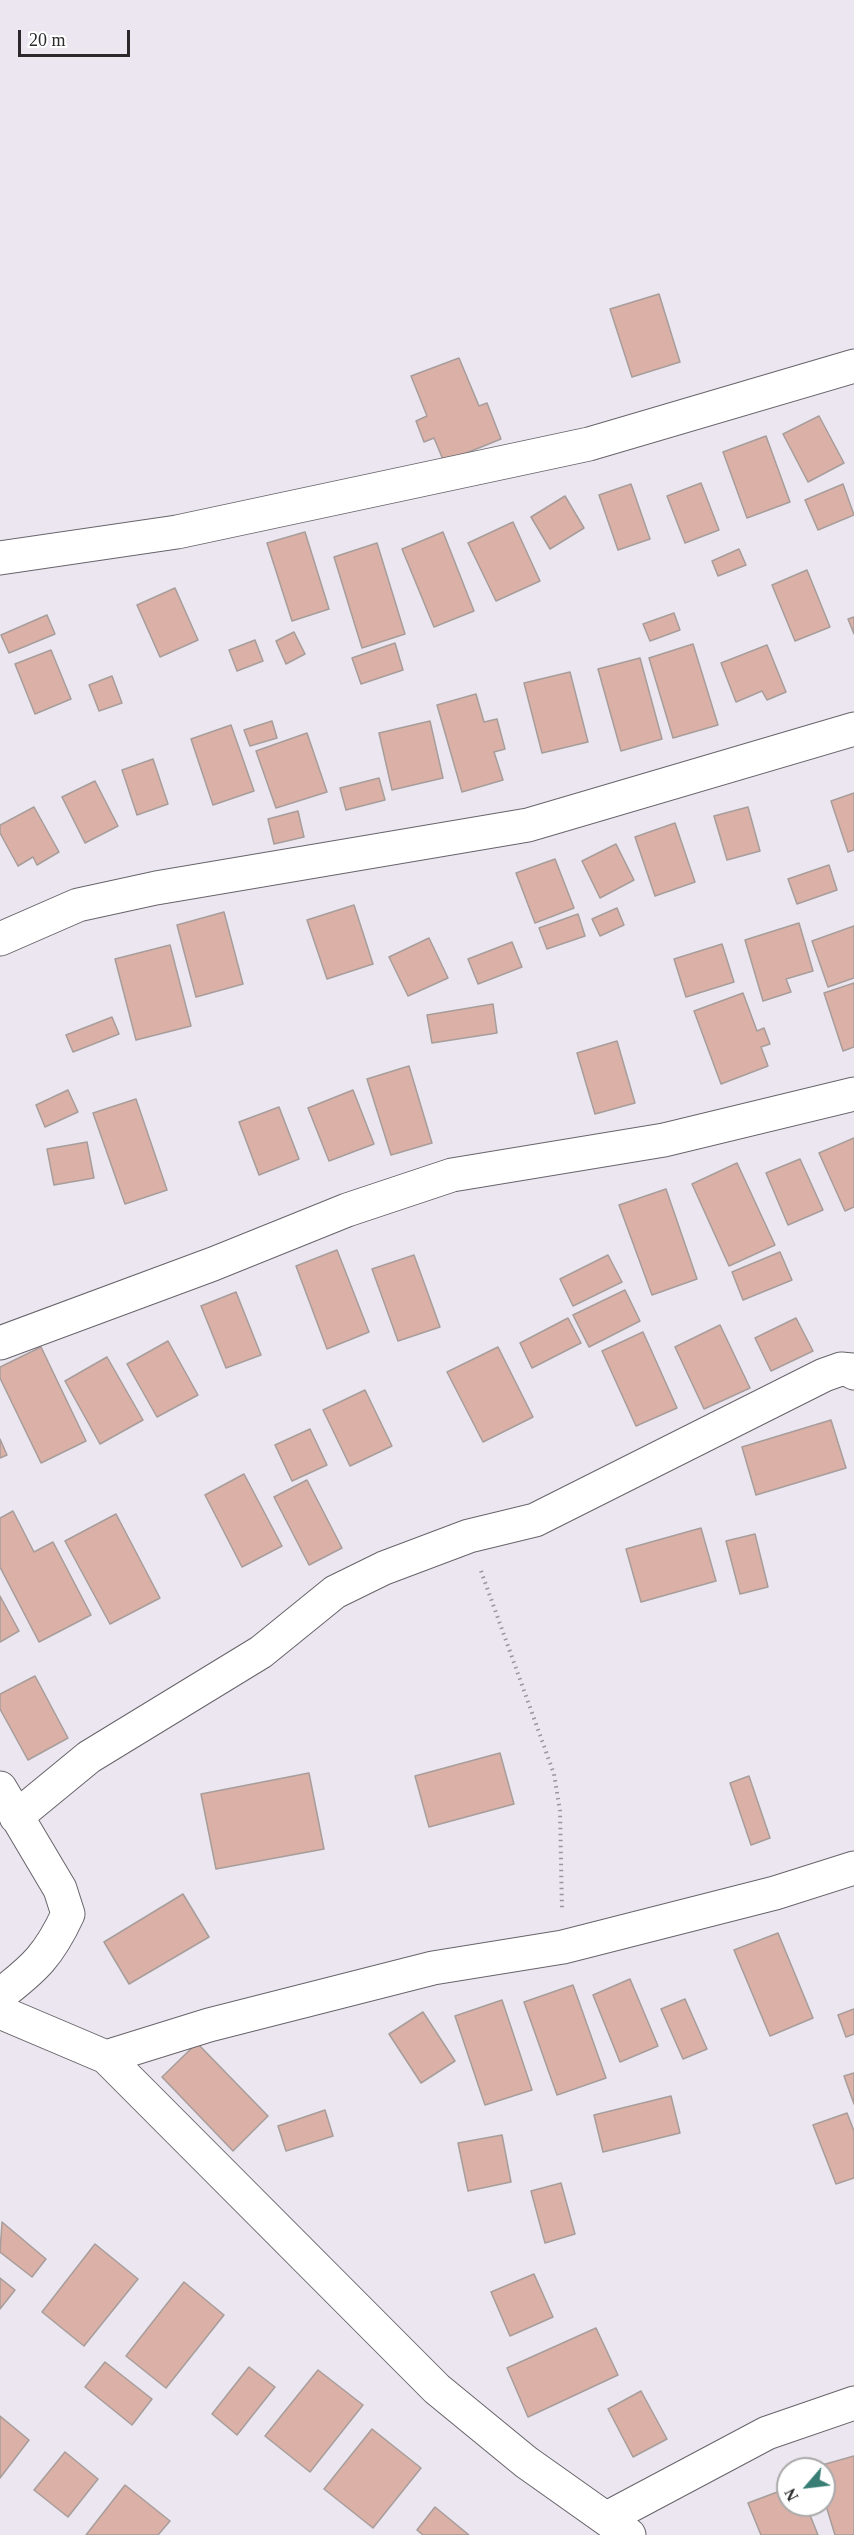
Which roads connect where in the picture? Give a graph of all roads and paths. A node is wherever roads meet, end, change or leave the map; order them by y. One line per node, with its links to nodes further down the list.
1 (854, 366): 2 (street)
2 (1, 557)
3 (854, 729): 4 (street)
4 (0, 939)
5 (854, 1094): 6 (street)
6 (0, 1343)
7 (854, 1373): 8 (street)
8 (469, 1536): 10 (street); 12 (path)
9 (0, 1788): 10 (street)
10 (16, 1817): 13 (street)
11 (854, 1868): 12 (street)
12 (563, 1947): 15 (street)
13 (0, 1995)
14 (0, 2012): 15 (street)
15 (106, 2057): 17 (street)
16 (854, 2403): 17 (street)
17 (618, 2527)

